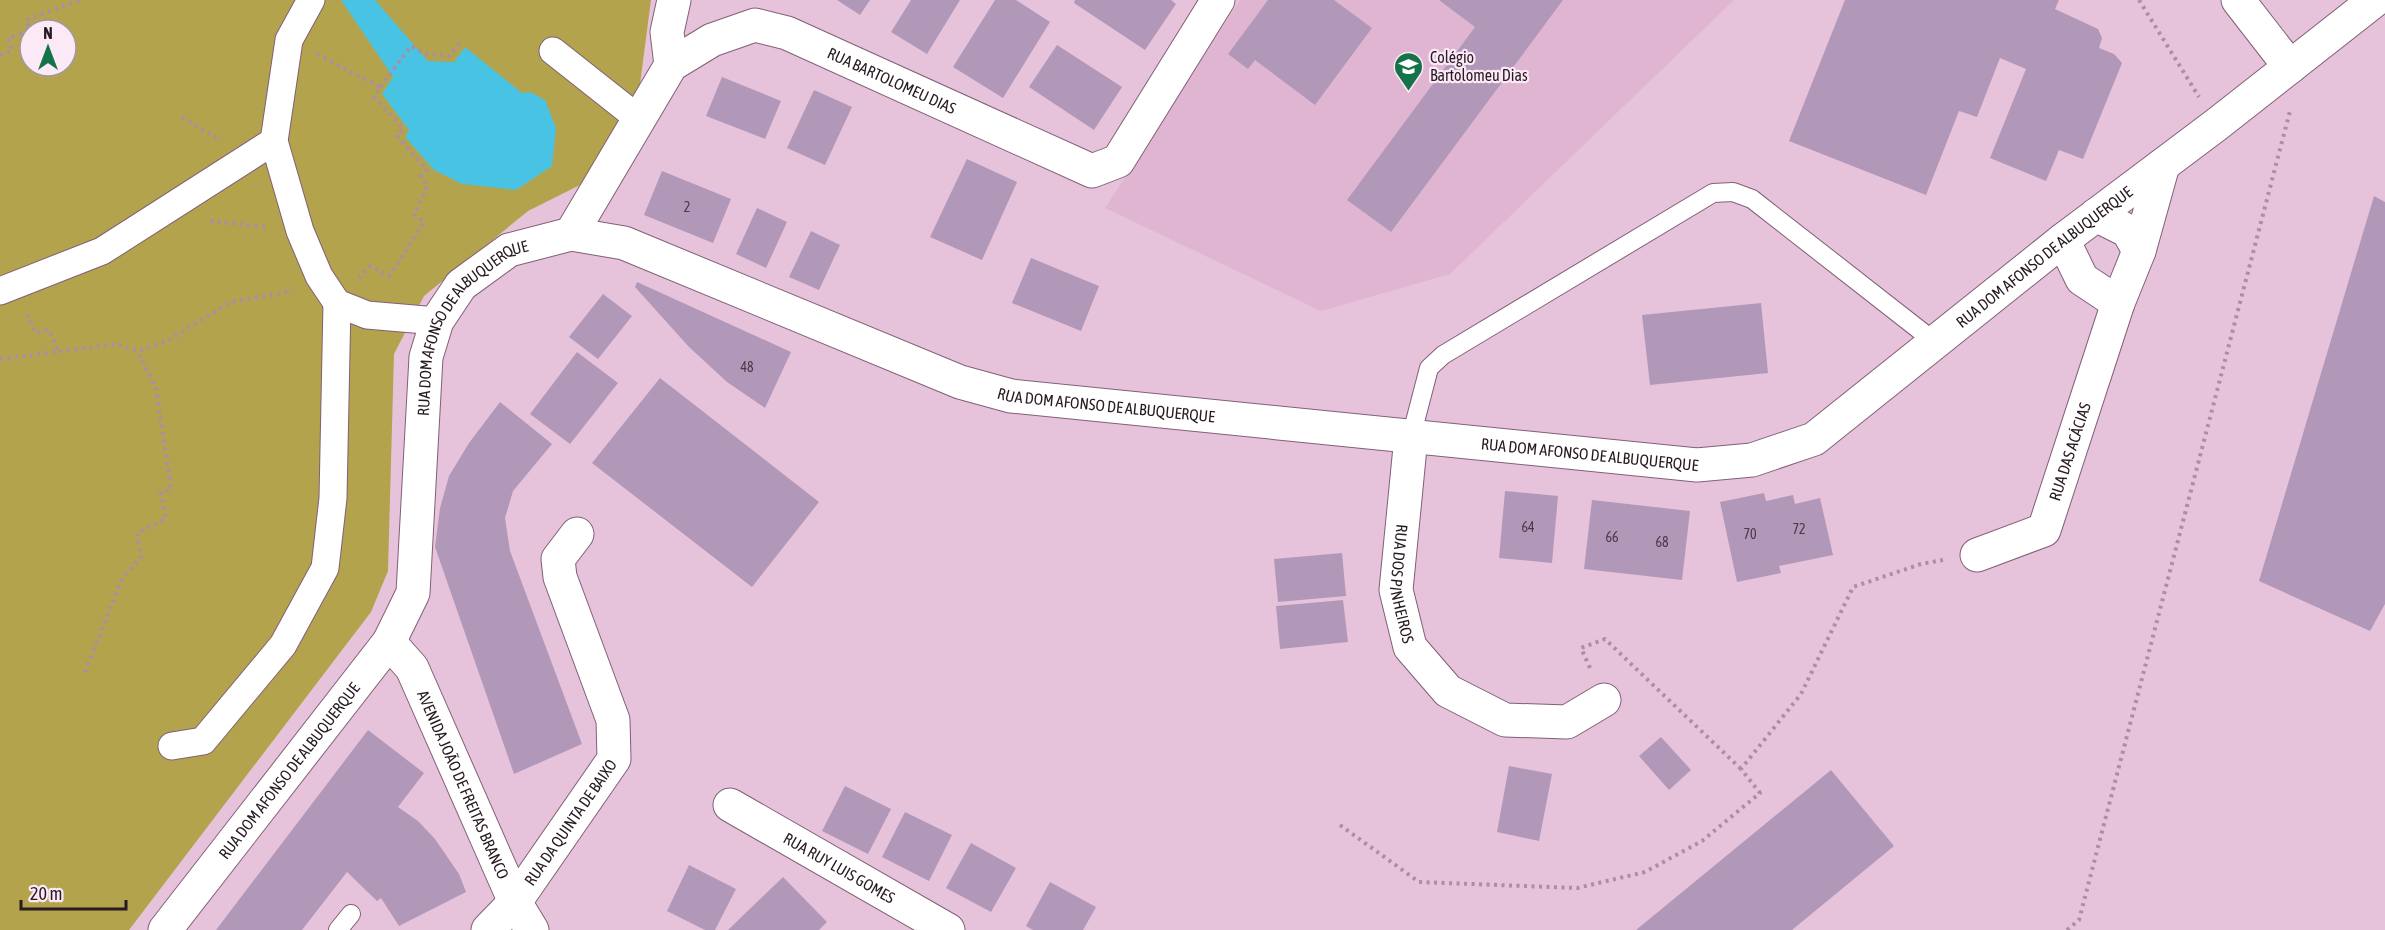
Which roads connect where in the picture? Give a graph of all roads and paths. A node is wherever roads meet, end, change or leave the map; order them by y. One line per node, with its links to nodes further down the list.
1 (80, 0): 11 (path)
2 (311, 0): 8 (street)
3 (674, 0): 12 (street)
4 (1218, 0): 12 (street, RUA BARTOLOMEU DIAS)
5 (2139, 0): 17 (path)
6 (2238, 0): 13 (street)
7 (2375, 0): 13 (street, RUA DOM AFONSO DE ALBUQUERQUE)
8 (290, 40): 14 (path); 18 (street)
9 (460, 43): 14 (path)
10 (553, 51): 16 (street)
11 (0, 55)
12 (671, 64): 16 (street, RUA BARTOLOMEU DIAS)
13 (2290, 67): 17 (street, RUA DOM AFONSO DE ALBUQUERQUE); 53 (path)
14 (380, 87): 29 (path)
15 (182, 117): 19 (path)
16 (639, 119): 24 (street, RUA BARTOLOMEU DIAS)
17 (2216, 125): 20 (street, RUA DOM AFONSO DE ALBUQUERQUE)
18 (274, 141): 19 (street); 23 (street)
19 (248, 158): 21 (street)
20 (2163, 165): 22 (street, RUA DOM AFONSO DE ALBUQUERQUE); 26 (street, RUA DAS ACÁCIAS)
21 (159, 215): 23 (path); 28 (street)
22 (2096, 215): 25 (street, RUA DOM AFONSO DE ALBUQUERQUE); 26 (street)
23 (300, 231): 27 (street)
24 (571, 234): 31 (street, RUA DOM AFONSO DE ALBUQUERQUE); 36 (street, RUA DOM AFONSO DE ALBUQUERQUE)
25 (2063, 240): 30 (street); 32 (street, RUA DOM AFONSO DE ALBUQUERQUE)
26 (2139, 251): 30 (street, RUA DAS ACÁCIAS)
27 (319, 276): 29 (street); 33 (path)
28 (6, 289): 34 (path)
29 (337, 303): 31 (street); 42 (street)
30 (2118, 303): 38 (street, RUA DAS ACÁCIAS)
31 (437, 321): 39 (street, RUA DOM AFONSO DE ALBUQUERQUE)
32 (1935, 342): 36 (street, RUA DOM AFONSO DE ALBUQUERQUE); 36 (lane)
33 (137, 351): 34 (path); 40 (path)
34 (59, 352): 35 (path)
35 (0, 359)
36 (1411, 438): 41 (street, RUA DOS PINHEIROS)
37 (577, 534): 46 (street, RUA DA QUINTA DE BAIXO)
38 (1977, 555): 43 (path)
39 (389, 642): 46 (street, AVENIDA JOÃO DE FREITAS BRANCO); 48 (street, RUA DOM AFONSO DE ALBUQUERQUE)
40 (85, 672)
41 (1604, 700): 43 (path)
42 (172, 746)
43 (1741, 769): 45 (path)
44 (730, 805): 52 (street, RUA RUY LUIS GOMES)
45 (1340, 825)
46 (515, 902): 50 (street, RUA DA QUINTA DE BAIXO); 51 (street, AVENIDA JOÃO DE FREITAS BRANCO)
47 (351, 914): 49 (lane)
48 (165, 930)
49 (338, 930)
50 (488, 930)
51 (532, 930)
52 (948, 930)
53 (2067, 930)

